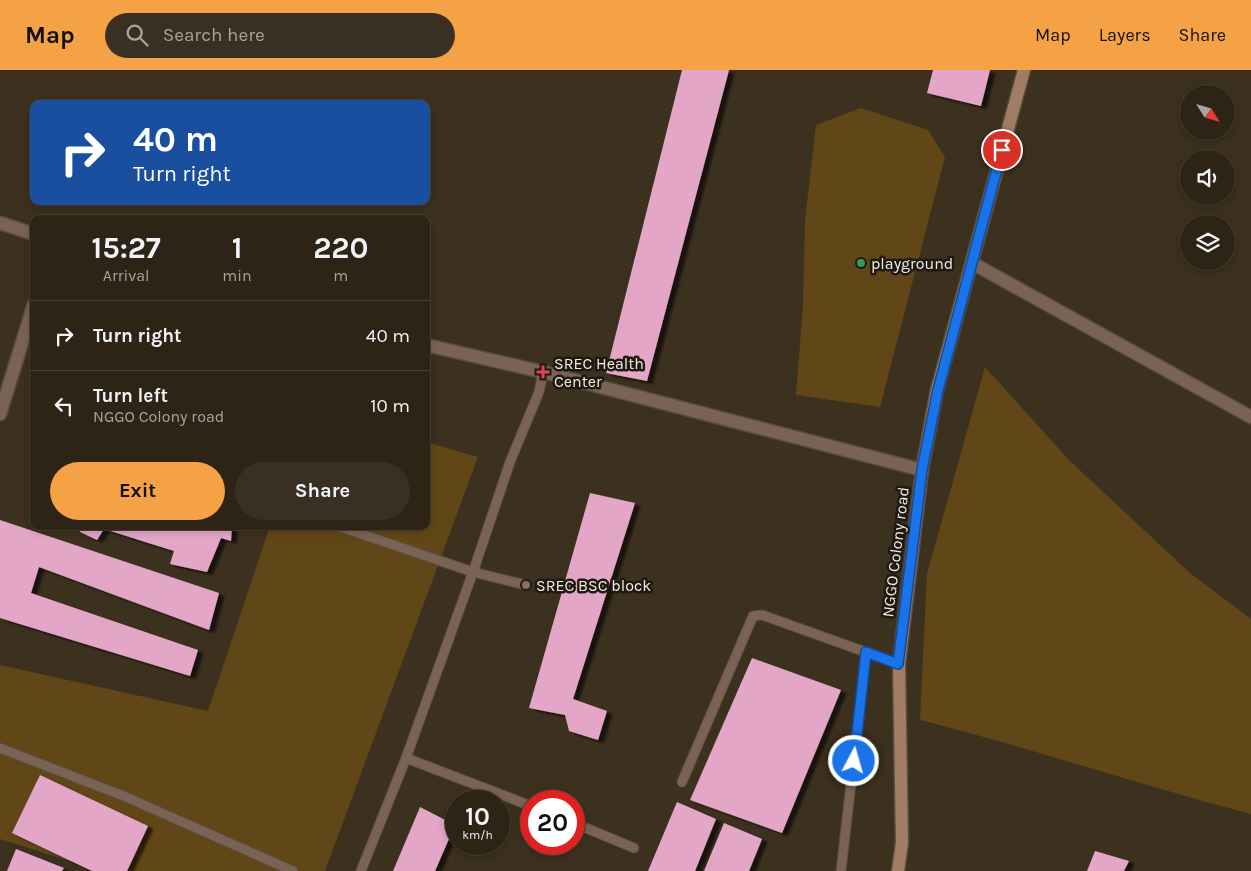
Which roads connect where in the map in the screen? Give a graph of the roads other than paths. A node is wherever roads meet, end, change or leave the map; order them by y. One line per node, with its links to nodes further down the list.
1 (1024, 70): 4 (street, NGGO Colony road)
2 (0, 223): 3 (street)
3 (30, 233)
4 (972, 263): 9 (street); 10 (street, NGGO Colony road)
5 (30, 317): 8 (street)
6 (430, 346): 7 (street)
7 (543, 372): 10 (street); 12 (lane)
8 (0, 414)
9 (1251, 417)
10 (922, 470): 15 (street, NGGO Colony road)
11 (350, 530): 12 (lane)
12 (473, 572): 13 (lane); 17 (lane)
13 (526, 585)
14 (866, 652): 15 (lane); 18 (lane); 24 (lane)
15 (898, 664): 25 (street, NGGO Colony road)
16 (0, 748): 22 (lane)
17 (406, 758): 19 (lane); 23 (lane)
18 (682, 782)
19 (520, 802)
20 (585, 828): 21 (lane)
21 (634, 848)
22 (293, 871)
23 (362, 871)
24 (842, 871)
25 (898, 871)

